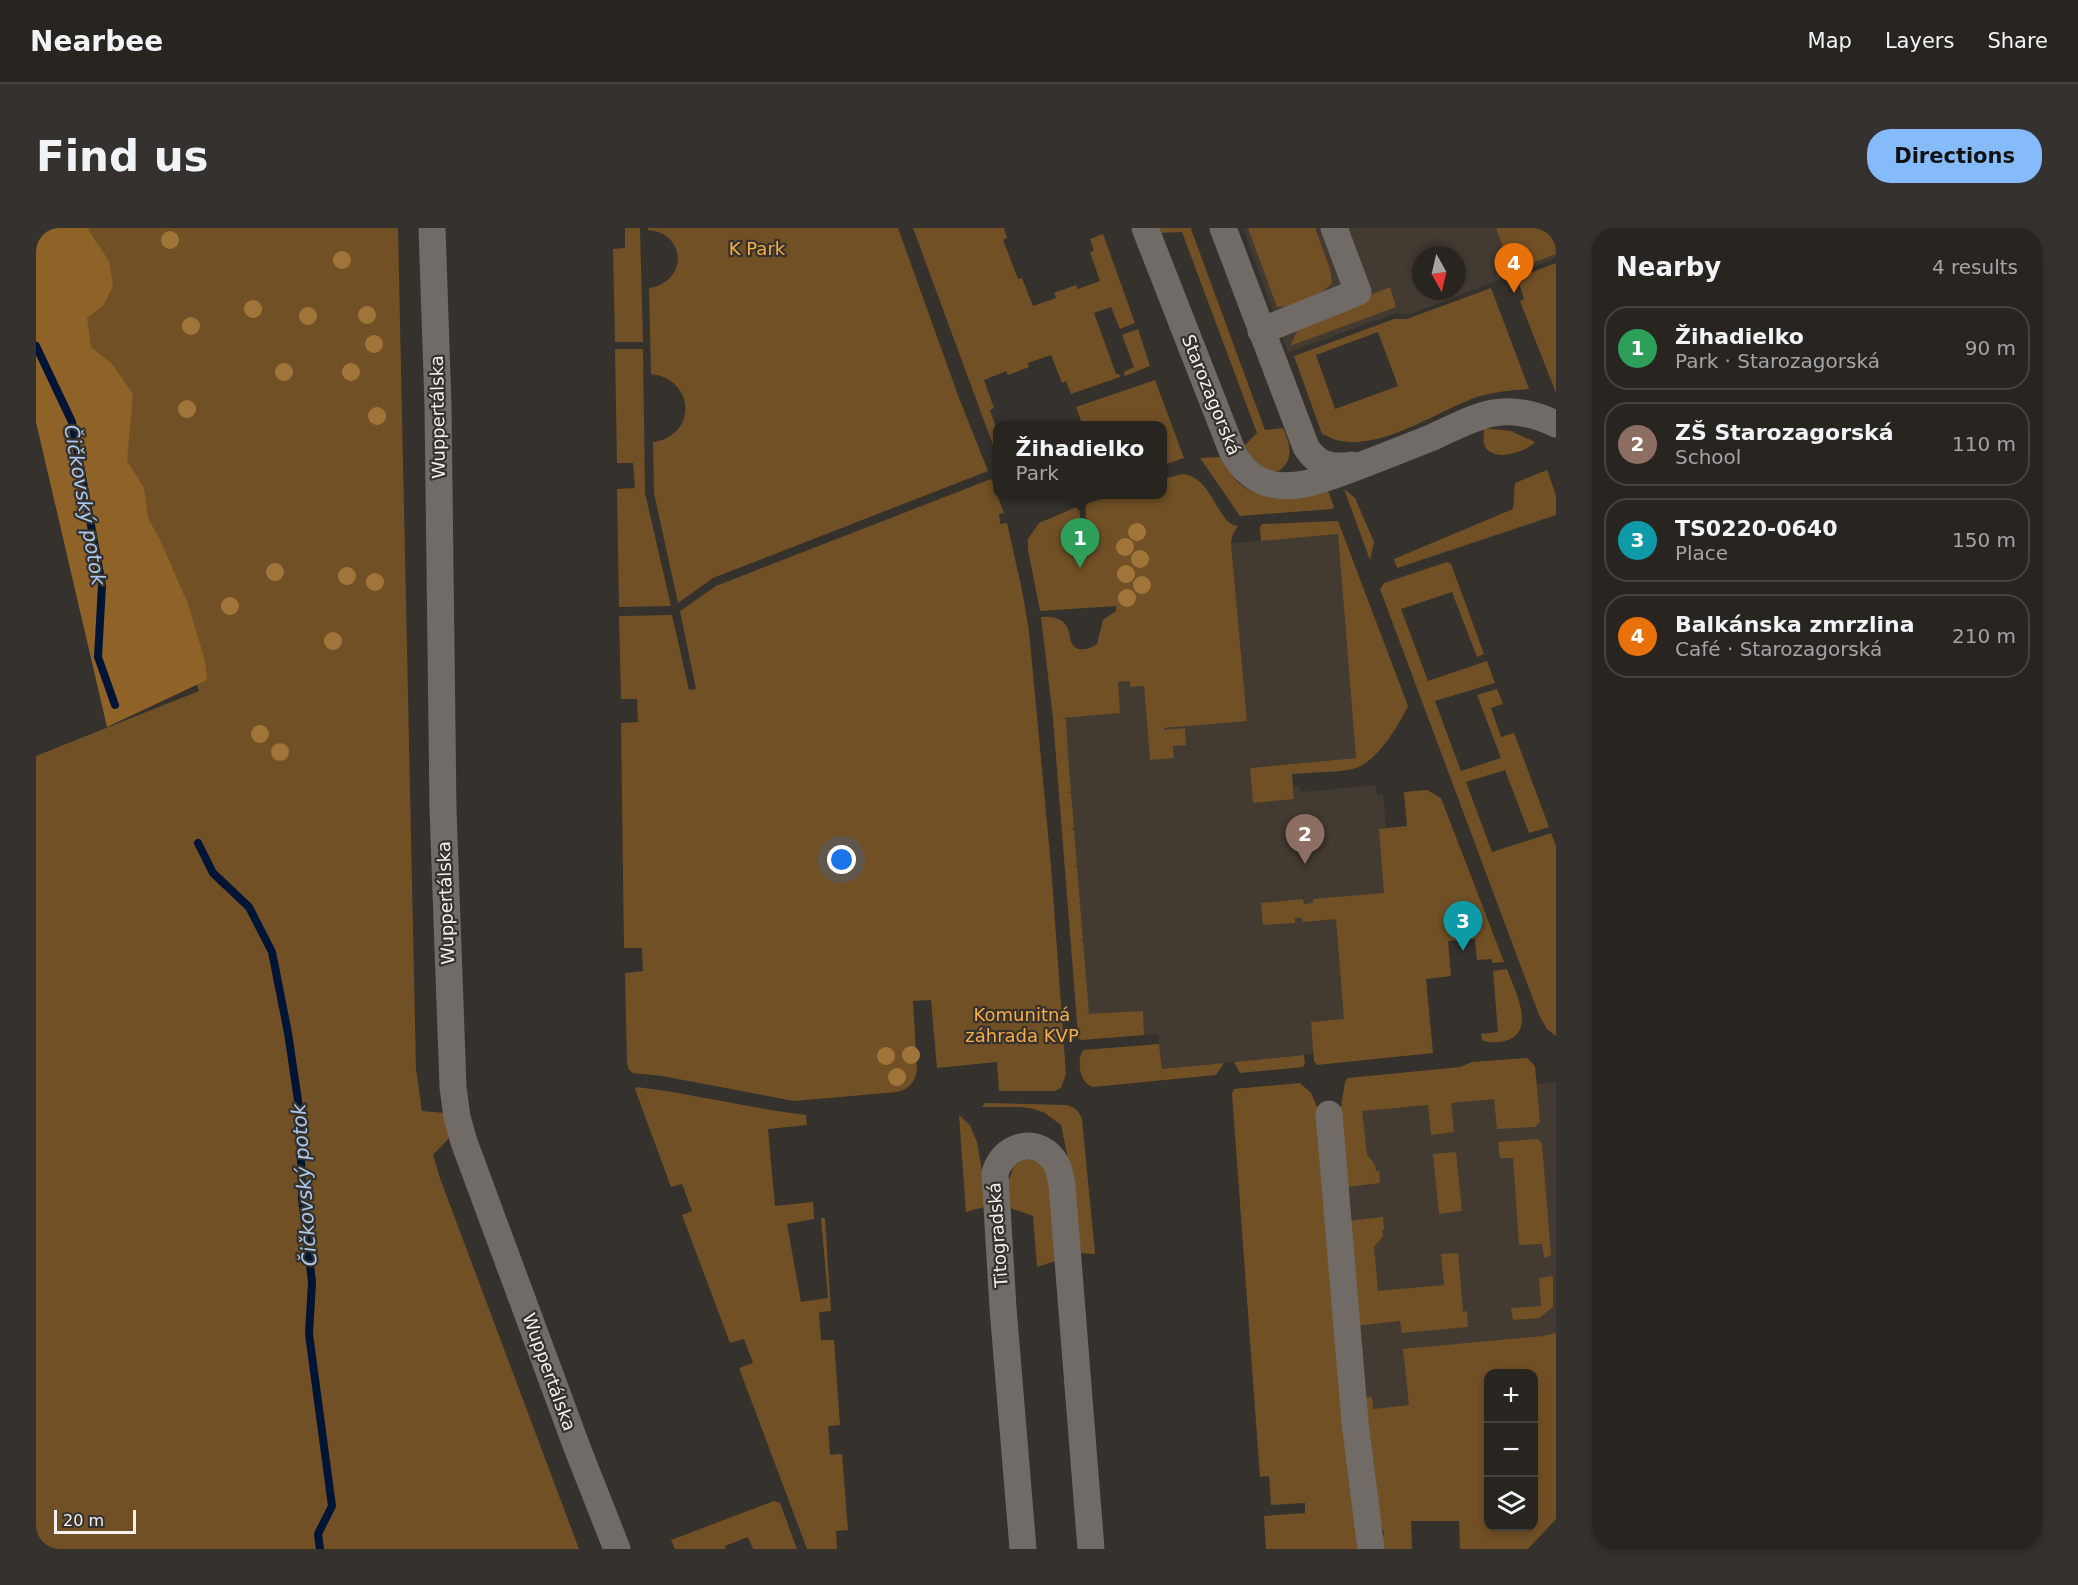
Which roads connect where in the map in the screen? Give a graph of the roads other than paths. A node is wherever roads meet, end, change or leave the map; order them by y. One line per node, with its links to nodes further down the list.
1 (432, 228): 9 (street, Wuppertálska)
2 (1145, 228): 7 (street, Starozagorská)
3 (1223, 228): 5 (street, Starozagorská)
4 (1334, 228): 5 (street)
5 (1261, 331): 7 (street, Starozagorská)
6 (1556, 424): 7 (street, Starozagorská)
7 (1371, 462)
8 (1329, 1114): 12 (street)
9 (617, 1549)
10 (1023, 1549): 11 (street, Titogradská)
11 (1091, 1549)
12 (1371, 1549)

